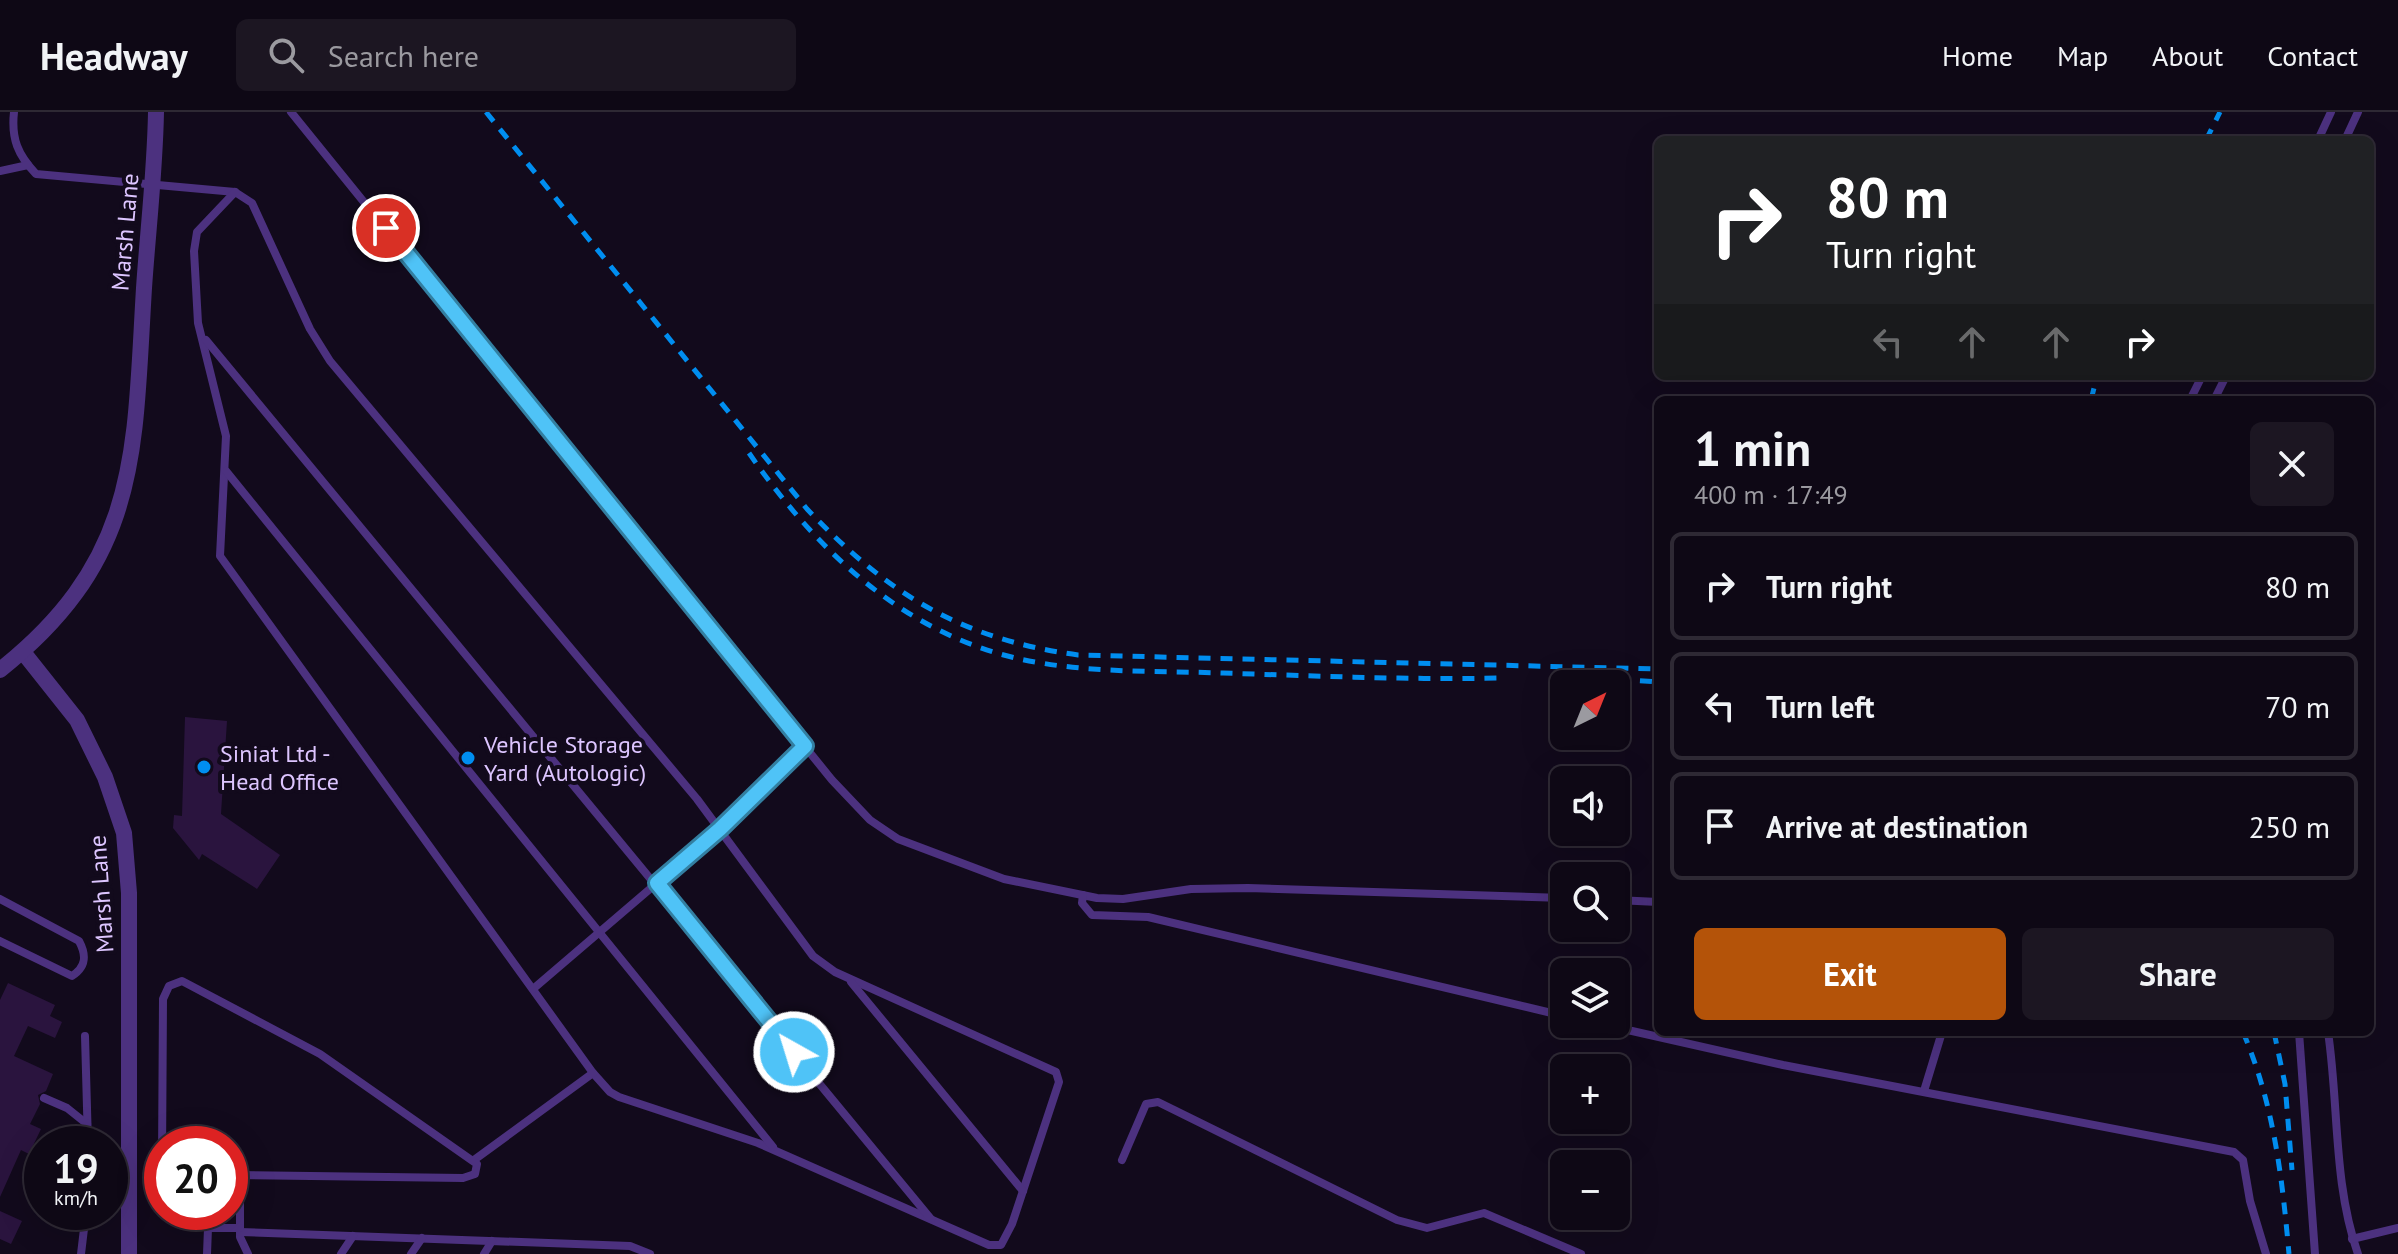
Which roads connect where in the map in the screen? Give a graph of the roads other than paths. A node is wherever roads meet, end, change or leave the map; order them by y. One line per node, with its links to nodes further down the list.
1 (14, 112): 8 (lane)
2 (156, 112): 10 (street, Marsh Lane)
3 (291, 112): 16 (lane)
4 (2331, 112): 6 (lane)
5 (2358, 112): 7 (lane)
6 (2320, 136)
7 (2347, 136)
8 (28, 165): 9 (lane); 10 (lane)
9 (0, 171)
10 (154, 183): 11 (lane); 14 (street, Marsh Lane)
11 (235, 192): 12 (lane); 17 (lane)
12 (203, 337): 13 (lane); 18 (lane)
13 (226, 471): 24 (lane); 27 (lane)
14 (23, 652): 15 (street); 58 (street, Marsh Lane)
15 (0, 670)
16 (805, 746): 17 (lane); 19 (lane)
17 (720, 829): 18 (lane); 26 (lane)
18 (657, 883): 24 (lane); 46 (lane)
19 (1083, 895): 20 (lane); 28 (lane)
20 (1550, 898)
21 (0, 899): 25 (lane)
22 (1630, 901): 23 (lane)
23 (1654, 902)
24 (600, 932): 27 (lane); 41 (lane)
25 (0, 941)
26 (848, 978): 45 (lane); 45 (lane)
27 (533, 989): 36 (lane)
28 (1550, 1013)
29 (1630, 1030): 30 (lane)
30 (1654, 1035)
31 (85, 1036): 39 (lane)
32 (1659, 1036): 37 (lane)
33 (1941, 1036): 37 (lane)
34 (2299, 1036): 68 (lane)
35 (2328, 1036): 53 (lane)
36 (593, 1073): 41 (lane); 42 (lane)
37 (1924, 1091): 67 (lane)
38 (44, 1098): 39 (lane)
39 (87, 1125)
40 (162, 1126): 42 (lane)
41 (776, 1151): 46 (lane)
42 (474, 1160): 44 (lane)
43 (1122, 1160): 66 (lane)
44 (248, 1175)
45 (1023, 1191): 46 (lane)
46 (932, 1220)
47 (2398, 1228): 53 (lane)
48 (84, 1230): 57 (lane)
49 (208, 1230): 59 (lane)
50 (240, 1230): 51 (lane); 60 (lane)
51 (353, 1236): 52 (lane); 61 (lane)
52 (422, 1238): 54 (lane); 62 (lane)
53 (2352, 1239): 69 (lane)
54 (492, 1241): 55 (lane); 63 (lane)
55 (560, 1244): 56 (lane); 64 (lane)
56 (628, 1250): 65 (lane)
57 (81, 1254)
58 (129, 1254)
59 (207, 1254)
60 (248, 1254)
61 (341, 1254)
62 (411, 1254)
63 (484, 1254)
64 (554, 1254)
65 (650, 1254)
66 (1581, 1254)
67 (2266, 1254)
68 (2315, 1254)
69 (2358, 1254)

